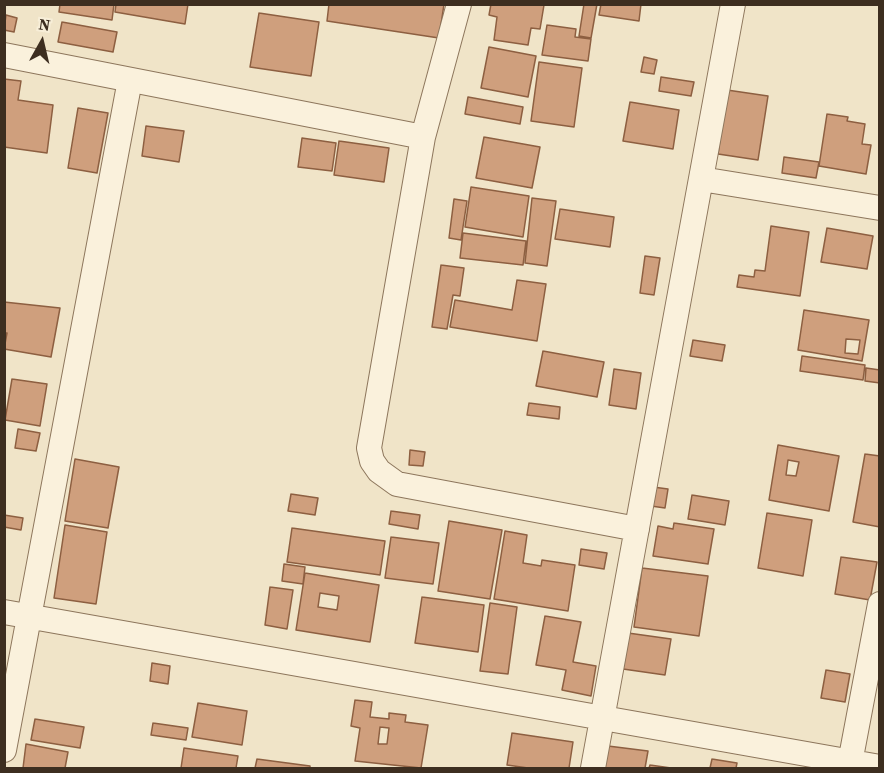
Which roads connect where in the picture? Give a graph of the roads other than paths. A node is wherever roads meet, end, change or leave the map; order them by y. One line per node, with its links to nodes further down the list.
1 (459, 4): 5 (street)
2 (733, 4): 6 (street)
3 (4, 55): 4 (street)
4 (130, 80): 5 (street); 11 (street)
5 (423, 137): 8 (street)
6 (701, 179): 7 (street); 8 (street)
7 (879, 208)
8 (637, 530): 12 (street)
9 (879, 604): 14 (street)
10 (4, 612): 11 (street)
11 (30, 616): 12 (street); 13 (street)
12 (602, 717): 14 (street); 16 (street)
13 (4, 750)
14 (849, 765): 15 (street)
15 (879, 767)
16 (593, 768)

